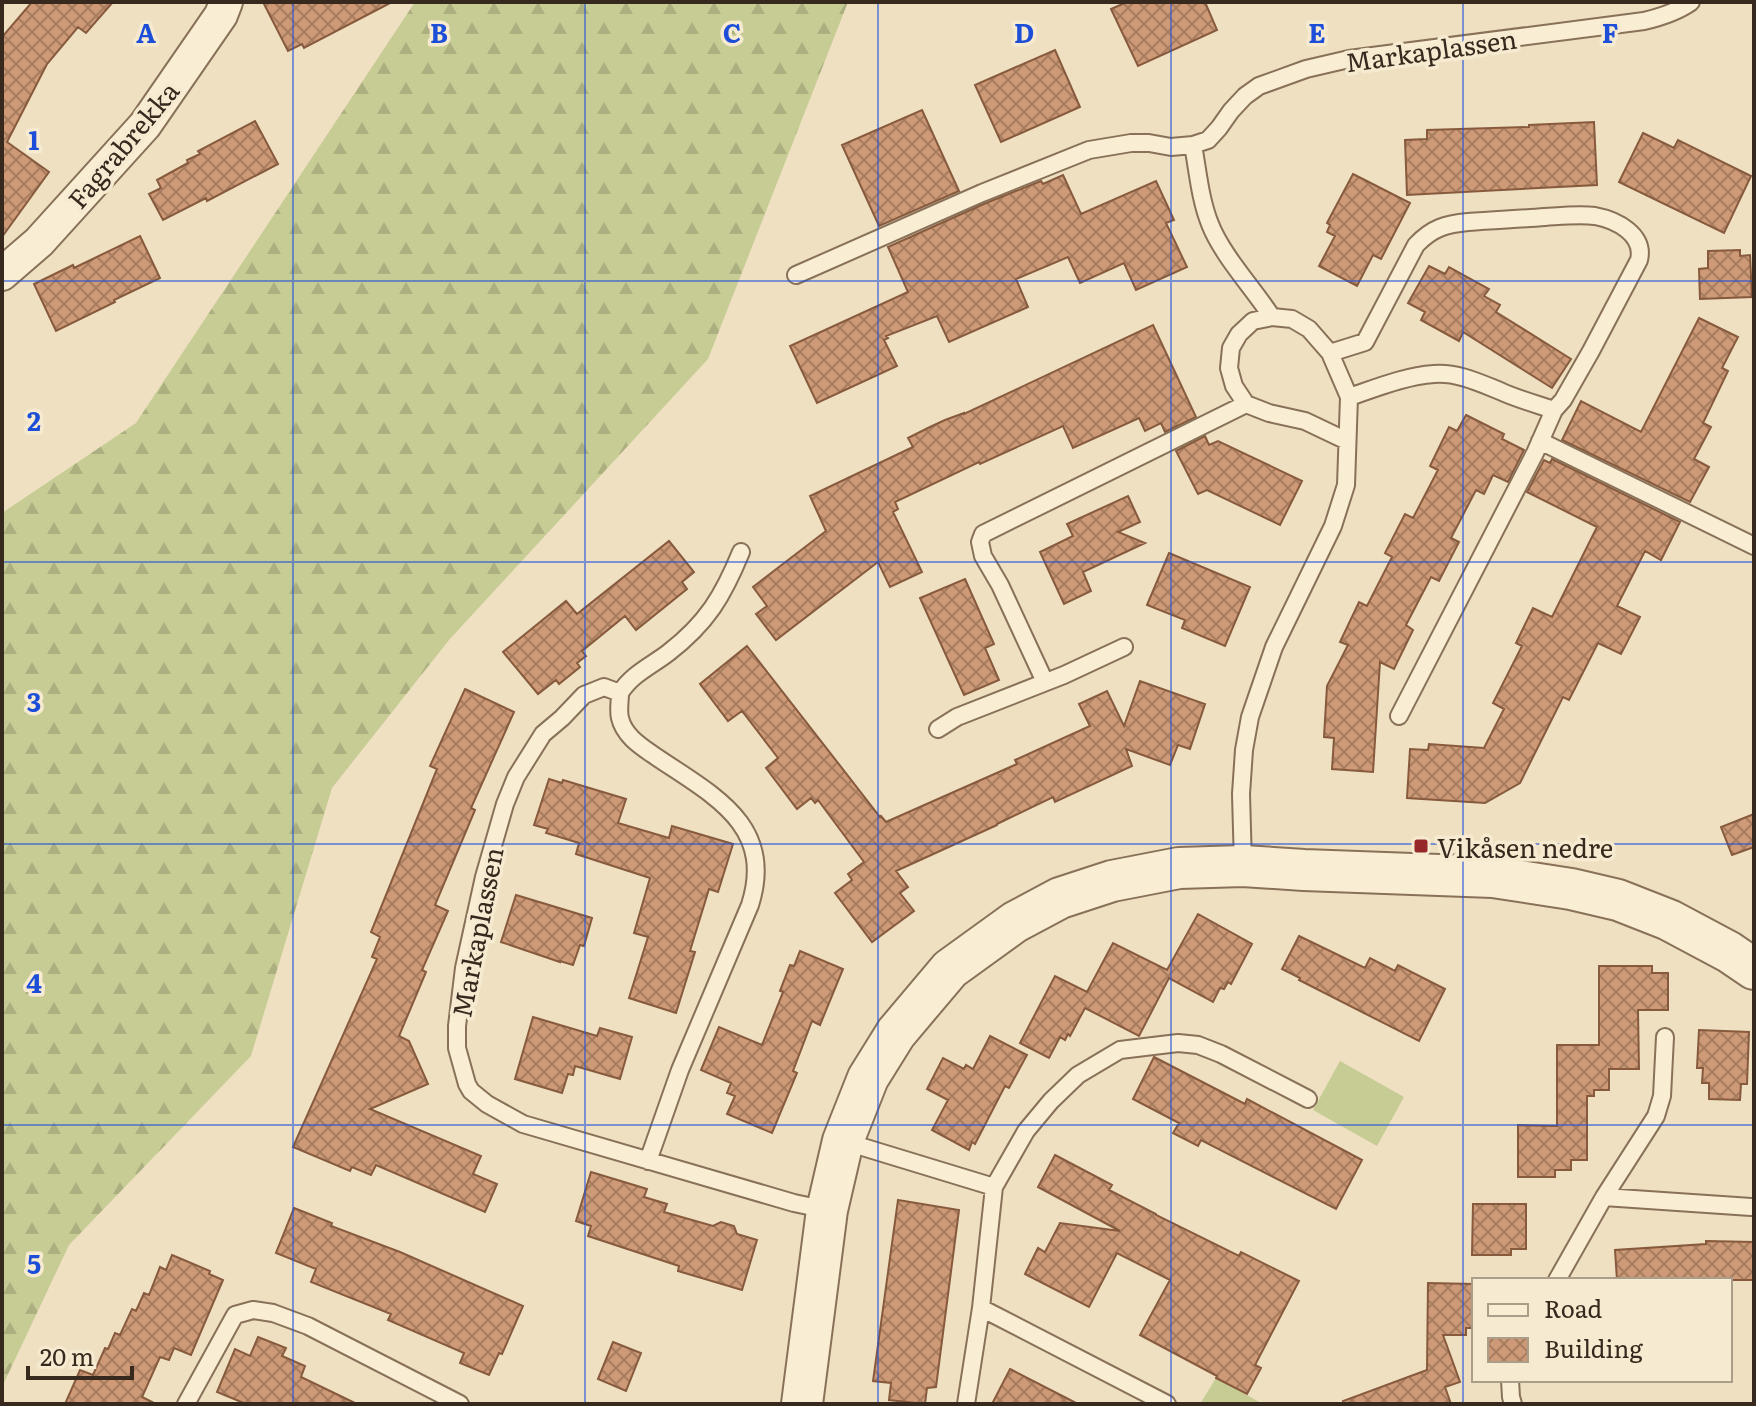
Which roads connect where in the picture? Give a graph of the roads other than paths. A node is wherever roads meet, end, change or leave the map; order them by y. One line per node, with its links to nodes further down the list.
1 (226, 2): 4 (street, Fagrabrekka)
2 (1691, 2): 3 (lane, Markaplassen)
3 (1193, 145): 5 (lane); 6 (lane)
4 (2, 274)
5 (796, 275)
6 (1272, 317): 7 (lane); 9 (lane)
7 (1330, 353): 8 (lane); 10 (lane)
8 (1349, 397): 10 (lane); 11 (lane)
9 (1246, 404): 11 (lane); 16 (lane)
10 (1554, 410): 12 (lane)
11 (1347, 441): 20 (lane)
12 (1540, 441): 13 (lane); 18 (lane)
13 (1754, 546)
14 (741, 552): 17 (lane)
15 (1124, 647): 16 (lane)
16 (1045, 682): 19 (lane)
17 (620, 693): 25 (lane); 25 (lane, Markaplassen)
18 (1399, 716)
19 (938, 729)
20 (1243, 866): 21 (street); 24 (street)
21 (1754, 969)
22 (1665, 1037): 27 (lane)
23 (1308, 1099): 26 (lane)
24 (843, 1141): 26 (lane); 29 (street)
25 (648, 1161): 29 (lane, Markaplassen)
26 (994, 1187): 31 (lane)
27 (1604, 1197): 28 (lane); 30 (lane)
28 (1751, 1207)
29 (827, 1210): 35 (street)
30 (1558, 1278)
31 (981, 1308): 36 (lane); 37 (lane)
32 (1510, 1382): 38 (lane)
33 (186, 1404): 34 (lane)
34 (460, 1404)
35 (802, 1404)
36 (966, 1404)
37 (1167, 1404)
38 (1513, 1404)

